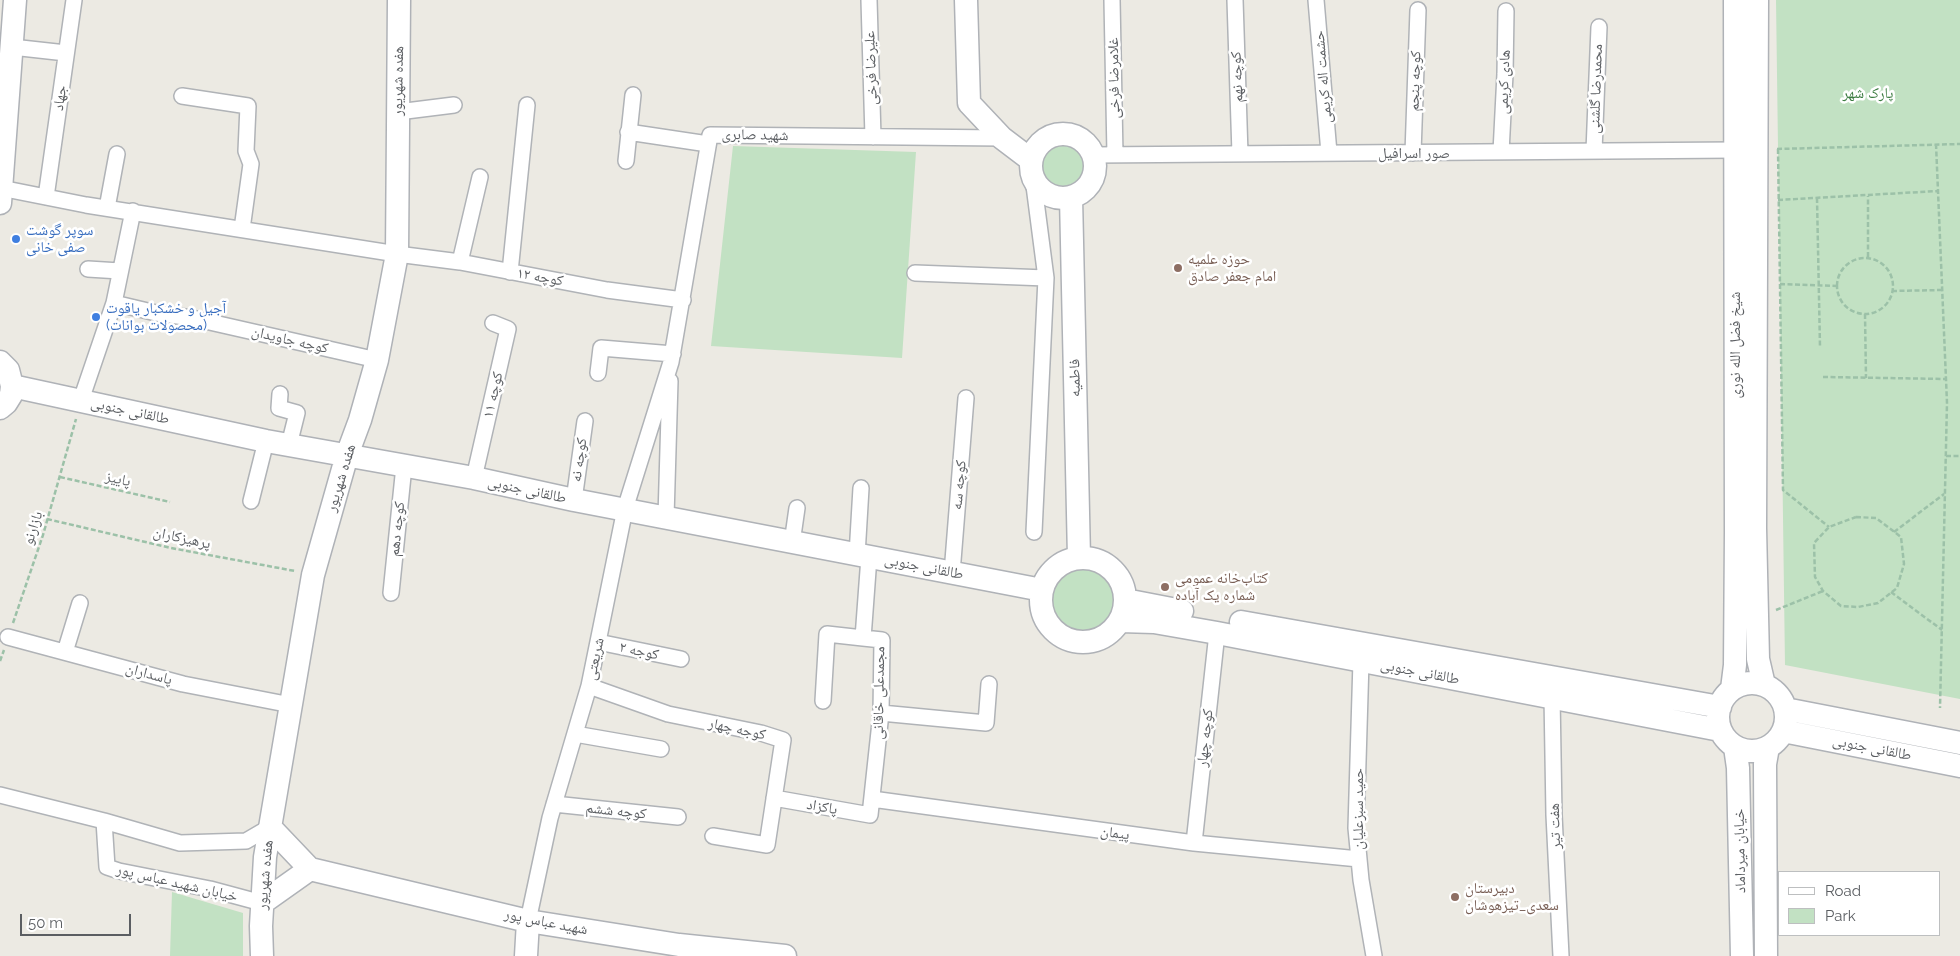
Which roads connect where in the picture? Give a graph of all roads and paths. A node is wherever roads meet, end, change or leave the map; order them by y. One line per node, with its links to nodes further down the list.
1 (74, 0): 15 (street, جهاد)
2 (399, 0): 20 (main road, هفده شهریور)
3 (869, 0): 22 (street, علیرضا فرخی)
4 (966, 0): 23 (main road)
5 (1112, 0): 34 (street, غلامرضا فرخی)
6 (1235, 0): 33 (street, کوچه نهم)
7 (1316, 0): 31 (street, حشمت اله کریمی)
8 (1736, 0): 27 (main road, شیخ فضل الله نوری)
9 (1757, 0): 27 (main road, شیخ فضل الله نوری)
10 (10, 9): 14 (main road)
11 (1418, 10): 29 (street, کوچه پنجم)
12 (1506, 11): 30 (street, هادی کریمی)
13 (1599, 27): 28 (street, محمدرضا گلشنی)
14 (12, 47): 15 (street); 39 (main road)
15 (66, 53): 41 (street, جهاد)
16 (633, 95): 21 (street)
17 (182, 96): 47 (street)
18 (527, 105): 53 (street)
19 (454, 106): 20 (street)
20 (398, 112): 48 (main road, هفده شهریور)
21 (628, 132): 24 (street); 35 (street)
22 (873, 136): 23 (street, شهید صابری); 24 (street, شهید صابری)
23 (1002, 138): 36 (main road)
24 (708, 144): 61 (street, شهید صابری)
25 (1936, 144): 26 (path); 27 (path); 38 (path)
26 (1960, 144)
27 (1756, 149): 28 (street, صور اسرافیل); 44 (path); 110 (main road, شیخ فضل الله نوری); 124 (main road, شیخ فضل الله نوری)
28 (1594, 151): 30 (street, صور اسرافیل)
29 (1413, 152): 30 (street, صور اسرافیل); 31 (street, صور اسرافیل)
30 (1501, 152)
31 (1329, 153): 33 (street, صور اسرافیل)
32 (118, 154): 45 (street)
33 (1240, 154): 34 (street, صور اسرافیل)
34 (1104, 155): 36 (main road); 42 (main road)
35 (626, 161)
36 (1032, 169): 42 (main road); 55 (street)
37 (480, 177): 50 (street)
38 (1938, 192): 40 (path); 59 (path)
39 (1, 195): 41 (street, کوچه ۱۲)
40 (1868, 195): 43 (path); 49 (path)
41 (46, 197): 45 (street, کوچه ۱۲)
42 (1071, 197): 101 (main road, فاطمیه)
43 (1817, 198): 44 (path); 58 (path)
44 (1778, 200): 56 (path)
45 (107, 208): 46 (street, کوچه ۱۲)
46 (132, 212): 47 (street, کوچه ۱۲); 52 (street)
47 (242, 229): 48 (street, کوچه ۱۲)
48 (397, 254): 50 (street, کوچه ۱۲); 67 (main road, هفده شهریور)
49 (1868, 257): 57 (path); 60 (path)
50 (460, 262): 53 (street, کوچه ۱۲)
51 (88, 269): 52 (street)
52 (120, 271): 62 (street)
53 (510, 272): 61 (street, کوچه ۱۲)
54 (915, 273): 55 (street)
55 (1046, 278): 97 (street)
56 (1780, 284): 58 (path); 96 (path)
57 (1837, 286): 58 (path); 63 (path)
58 (1819, 287): 65 (path)
59 (1942, 290): 60 (path); 72 (path)
60 (1892, 291): 63 (path)
61 (682, 300): 66 (street, شهید صابری)
62 (114, 303): 67 (street, کوچه جاویدان); 76 (street)
63 (1865, 314): 71 (path)
64 (493, 323): 86 (street, کوچه ۱۱)
65 (1820, 347)
66 (672, 358): 69 (street); 93 (street, شریعتی); 94 (street)
67 (377, 360): 81 (main road, هفده شهریور)
68 (0, 362): 73 (main road)
69 (598, 373)
70 (1823, 377): 71 (path)
71 (1866, 378): 72 (path)
72 (1946, 379): 82 (path)
73 (12, 386): 76 (main road, طالقانی جنوبی); 77 (main road)
74 (280, 394): 80 (street)
75 (966, 398): 102 (street, کوچه سه)
76 (81, 400): 79 (main road, طالقانی جنوبی); 85 (path, بازارنو)
77 (0, 408)
78 (585, 421): 89 (street, کوچه نه)
79 (266, 441): 80 (main road, طالقانی جنوبی); 90 (street)
80 (289, 445): 81 (main road, طالقانی جنوبی)
81 (347, 455): 84 (main road, طالقانی جنوبی); 103 (main road, هفده شهریور)
82 (1946, 456): 83 (path); 88 (path)
83 (1960, 456)
84 (404, 466): 86 (main road, طالقانی جنوبی); 107 (street, کوچه دهم)
85 (60, 477): 91 (path, پاییز); 95 (path, بازارنو)
86 (474, 478): 89 (main road, طالقانی جنوبی)
87 (861, 488): 100 (street, مجمدعلی خاقانی)
88 (1945, 493): 98 (path); 111 (path)
89 (574, 500): 93 (main road, طالقانی جنوبی)
90 (251, 501)
91 (170, 502)
92 (797, 508): 99 (street)
93 (625, 510): 94 (main road, طالقانی جنوبی); 115 (street, شریعتی)
94 (666, 517): 99 (main road, طالقانی جنوبی)
95 (48, 519): 103 (path, پرهیزکاران); 113 (path, بازارنو)
96 (1829, 527): 98 (path); 105 (path)
97 (1034, 532)
98 (1894, 532): 106 (path)
99 (792, 543): 100 (main road, طالقانی جنوبی)
100 (863, 556): 102 (main road, طالقانی جنوبی); 114 (street, مجمدعلی خاقانی)
101 (1079, 558): 104 (main road); 109 (main road)
102 (952, 572): 104 (main road, طالقانی جنوبی)
103 (313, 575): 126 (main road, هفده شهریور)
104 (1042, 590): 109 (main road)
105 (1823, 591): 106 (path); 110 (path)
106 (1891, 592): 111 (path)
107 (391, 593)
108 (80, 603): 116 (street)
109 (1123, 610): 112 (main road, طالقانی جنوبی); 124 (main road, طالقانی جنوبی)
110 (1756, 610): 121 (main road, شیخ فضل الله نوری)
111 (1942, 630): 127 (path)
112 (1216, 632): 119 (main road, طالقانی جنوبی); 148 (street, کوچه چهار)
113 (8, 636): 116 (street, پاسداران); 118 (path, بازارنو)
114 (863, 638): 125 (street); 128 (street, مجمدعلی خاقانی)
115 (598, 642): 117 (street, کوجه ۲); 122 (street, شریعتی)
116 (65, 652): 126 (street, پاسداران)
117 (681, 659)
118 (0, 661)
119 (1361, 661): 123 (main road, طالقانی جنوبی); 151 (street, حمید سبزعلیان)
120 (989, 684): 128 (street)
121 (1764, 685): 124 (main road); 129 (main road)
122 (589, 686): 132 (street, شریعتی); 140 (street, کوجه چهار)
123 (1552, 696): 131 (main road, طالقانی جنوبی); 160 (street, هفت تیر)
124 (1726, 698): 131 (main road)
125 (823, 701)
126 (291, 705): 146 (main road, هفده شهریور)
127 (1940, 708)
128 (881, 714): 141 (street, مجمدعلی خاقانی)
129 (1784, 720): 130 (main road, طالقانی جنوبی); 135 (main road, طالقانی جنوبی); 136 (main road)
130 (1868, 724): 133 (main road, طالقانی جنوبی); 135 (main road)
131 (1720, 730): 134 (main road)
132 (575, 734): 137 (street); 142 (street, شریعتی)
133 (1960, 743)
134 (1735, 747): 136 (main road); 149 (main road, خیابان میرداماد)
135 (1864, 747): 138 (main road, طالقانی جنوبی)
136 (1768, 748): 150 (main road, خیابان میرداماد)
137 (660, 749)
138 (1960, 766)
139 (0, 796): 145 (street)
140 (774, 798): 143 (street, پاکزاد); 147 (street, کوجه چهار)
141 (872, 799): 143 (street, مجمدعلی خاقانی); 148 (street, پیمان)
142 (554, 804): 144 (street, کوچه ششم); 154 (street, شریعتی)
143 (870, 815)
144 (678, 818)
145 (104, 821): 146 (street); 153 (street, خیابان شهید عباس پور)
146 (270, 827): 152 (main road); 153 (main road, هفده شهریور)
147 (713, 836)
148 (1194, 843): 151 (street, پیمان)
149 (1740, 846): 150 (main road); 161 (main road, خیابان میرداماد)
150 (1765, 846): 162 (main road, خیابان میرداماد)
151 (1359, 859): 159 (street, حمید سبزعلیان)
152 (310, 869): 153 (main road); 154 (main road, شهید عباس پور)
153 (262, 903): 156 (main road, هفده شهریور)
154 (528, 921): 155 (main road, شهید عباس پور); 157 (main road, شریعتی)
155 (679, 951): 158 (main road, شهید عباس پور)
156 (262, 956)
157 (526, 956)
158 (785, 956)
159 (1374, 956)
160 (1561, 956)
161 (1742, 956)
162 (1766, 956)

